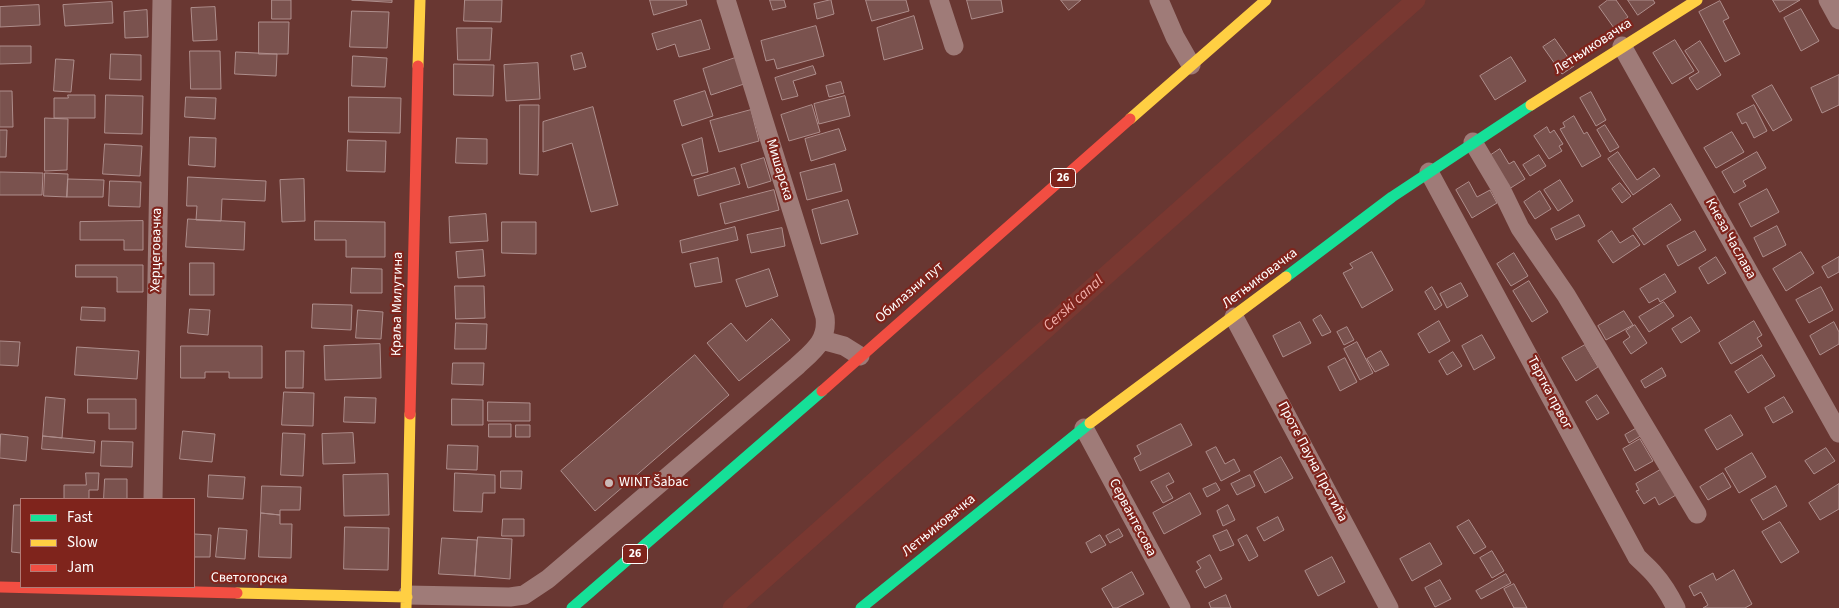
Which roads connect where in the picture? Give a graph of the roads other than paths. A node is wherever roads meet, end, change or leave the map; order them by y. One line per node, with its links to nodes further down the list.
1 (162, 0): 20 (street, Херцеговачка)
2 (420, 0): 26 (main road, Краља Милутина)
3 (726, 0): 16 (street, Мишарска)
4 (939, 0): 10 (street)
5 (1159, 0): 12 (street)
6 (1266, 0): 12 (main road, Обилазни пут / 26)
7 (1697, 0): 11 (main road, Летњиковачка)
8 (1828, 0): 9 (street)
9 (1839, 20)
10 (954, 46)
11 (1622, 46): 13 (main road, Летњиковачка); 19 (street, Кнеза Часлава)
12 (1191, 65): 17 (main road, Обилазни пут / 26)
13 (1473, 142): 14 (main road, Летњиковачка); 21 (street)
14 (1429, 172): 15 (main road, Летњиковачка); 32 (street, Твртка првог)
15 (1234, 317): 18 (main road, Летњиковачка); 31 (street, Проте Пауна Протића)
16 (822, 340): 17 (street); 26 (street)
17 (860, 356): 28 (main road, Обилазни пут / 26)
18 (1084, 428): 29 (main road, Летњиковачка); 30 (street, Сервантесова)
19 (1839, 433)
20 (153, 498)
21 (1697, 514)
22 (0, 587): 23 (main road, Светогорска)
23 (20, 587)
24 (76, 588): 25 (main road, Светогорска)
25 (151, 589): 27 (main road, Светогорска)
26 (407, 600): 27 (main road, Светогорска)
27 (319, 602)
28 (572, 608)
29 (861, 608)
30 (1181, 608)
31 (1389, 608)
32 (1676, 608)

